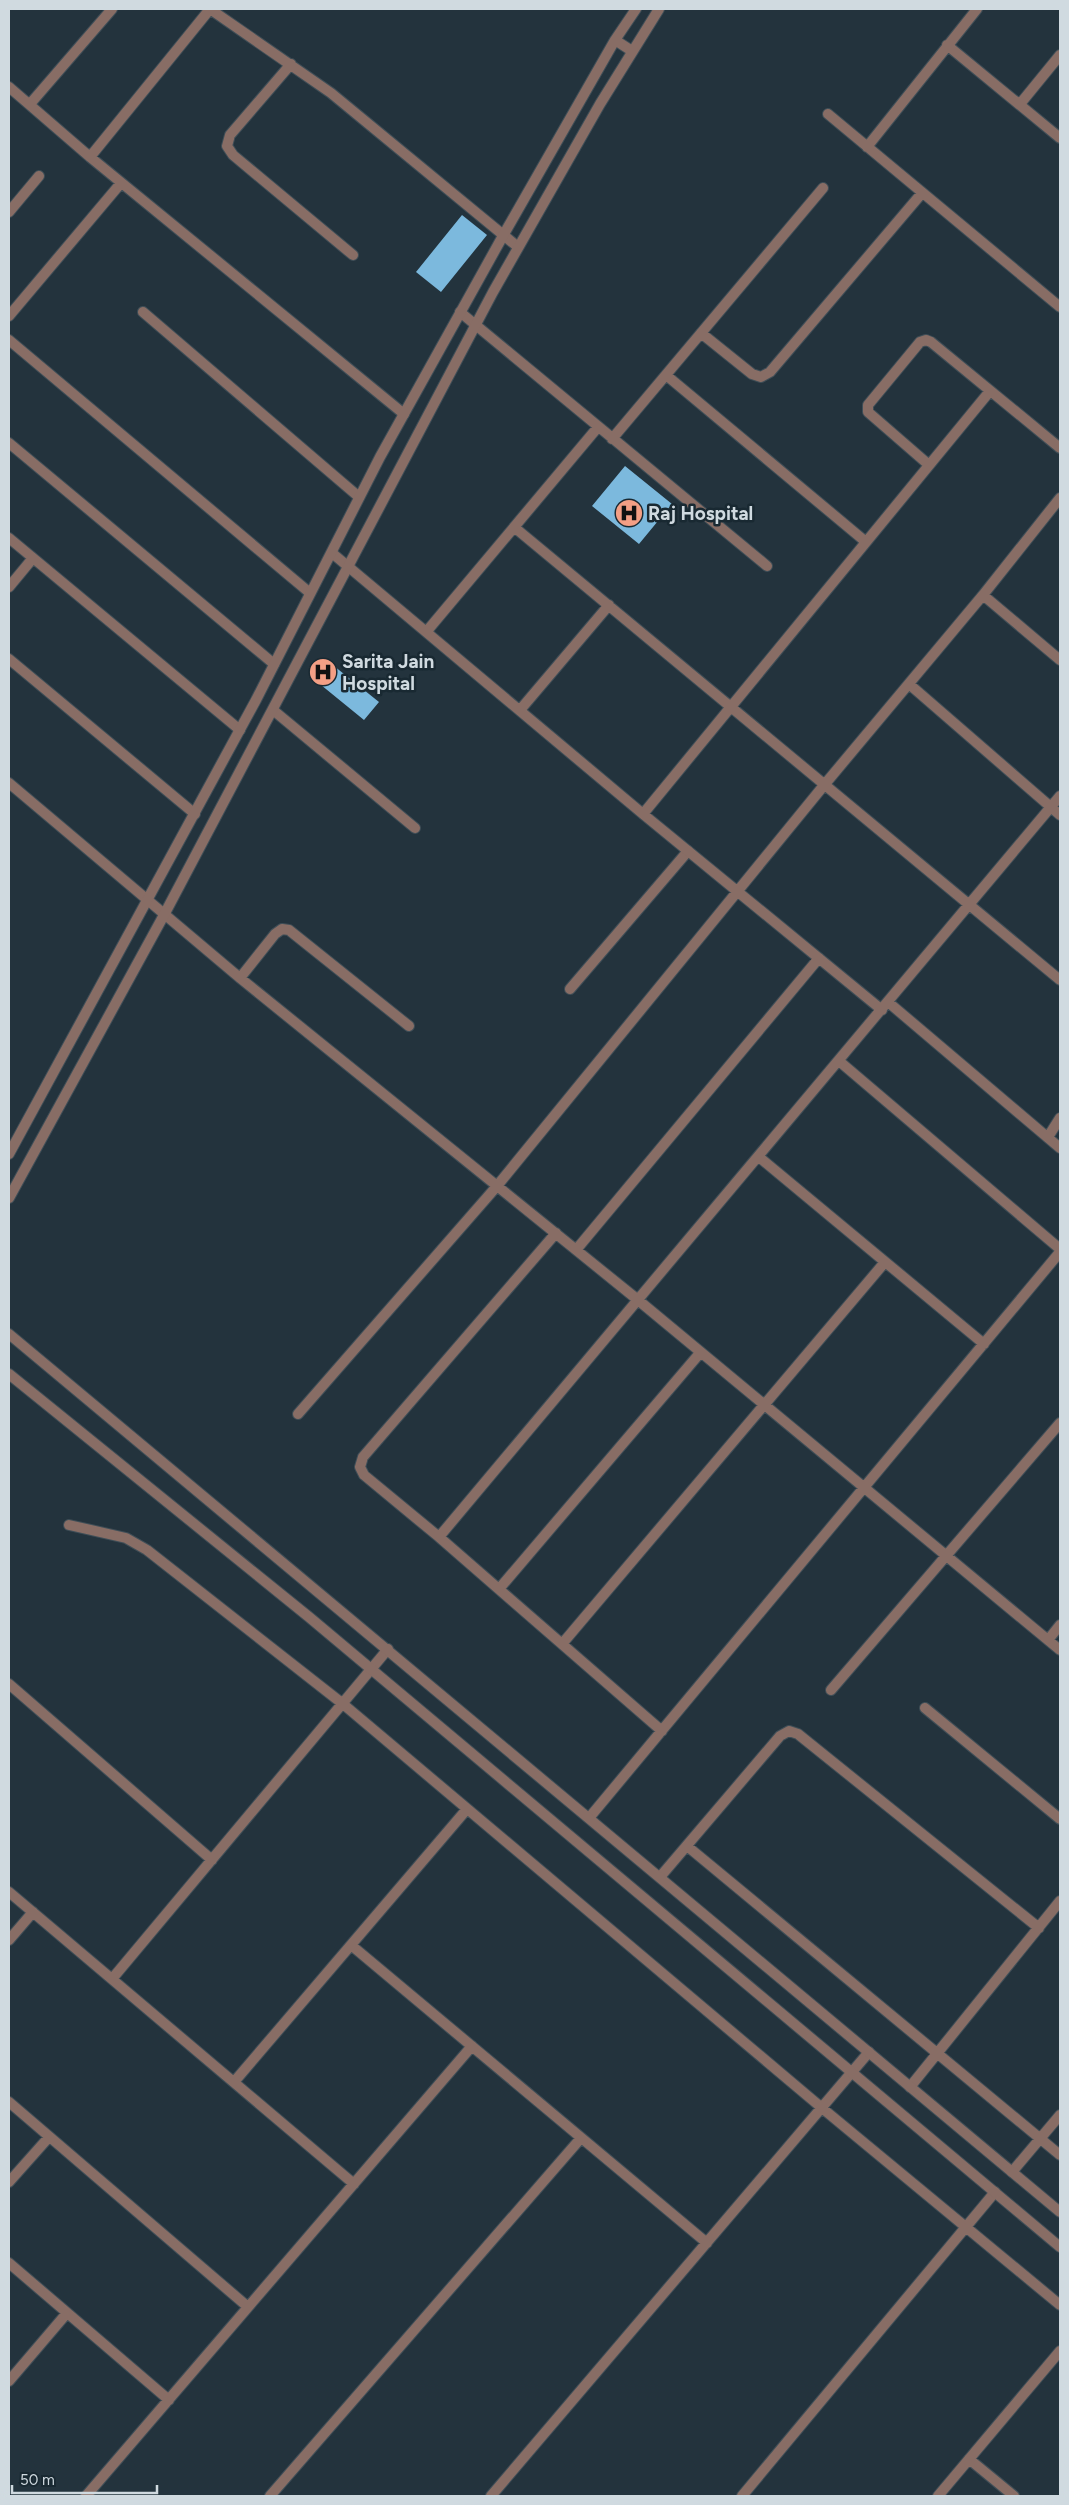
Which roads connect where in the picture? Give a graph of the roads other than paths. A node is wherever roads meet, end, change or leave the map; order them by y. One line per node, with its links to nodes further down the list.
1 (112, 9): 12 (street)
2 (210, 9): 10 (street); 17 (street)
3 (636, 9): 6 (street)
4 (659, 9): 8 (street)
5 (977, 9): 7 (street)
6 (615, 40): 8 (street); 23 (street)
7 (948, 44): 13 (street); 16 (street)
8 (632, 51): 24 (street)
9 (1060, 55): 13 (street)
10 (291, 64): 23 (street); 25 (street)
11 (9, 87): 12 (street)
12 (30, 104): 17 (street)
13 (1020, 104): 15 (street)
14 (828, 114): 16 (street)
15 (1060, 138)
16 (867, 147): 21 (street)
17 (90, 157): 19 (street)
18 (38, 176): 22 (street)
19 (121, 182): 29 (street); 35 (street)
20 (823, 188): 31 (street)
21 (922, 193): 26 (street); 31 (street)
22 (9, 212)
23 (504, 234): 24 (street); 28 (street)
24 (518, 247): 30 (street)
25 (353, 255)
26 (1060, 307)
27 (143, 312): 41 (street)
28 (460, 312): 30 (street); 35 (street)
29 (9, 316)
30 (476, 325): 36 (street); 49 (street)
31 (701, 334): 33 (street)
32 (9, 340): 51 (street)
33 (666, 375): 37 (street); 45 (street)
34 (990, 391): 39 (street); 40 (street); 40 (street)
35 (404, 414): 41 (street)
36 (598, 427): 37 (street); 43 (street)
37 (612, 439): 48 (street)
38 (9, 443): 57 (street)
39 (1060, 448)
40 (929, 465): 45 (street)
41 (358, 497): 46 (street)
42 (1059, 503): 52 (street)
43 (514, 527): 53 (street); 54 (street)
44 (9, 538): 47 (street)
45 (866, 542): 59 (street)
46 (332, 553): 49 (street); 51 (street)
47 (33, 558): 50 (street); 62 (street)
48 (767, 566)
49 (350, 568): 54 (street); 60 (street)
50 (9, 587)
51 (310, 593): 57 (street)
52 (983, 595): 56 (street); 58 (street)
53 (609, 605): 59 (street); 61 (street)
54 (426, 631): 61 (street)
55 (9, 659): 67 (street)
56 (1060, 660)
57 (274, 664): 62 (street)
58 (909, 684): 64 (street); 66 (street)
59 (731, 706): 64 (street); 68 (street)
60 (273, 710): 70 (street); 75 (street)
61 (520, 710): 68 (street)
62 (240, 730): 67 (street)
63 (9, 783): 73 (street)
64 (825, 784): 72 (street); 74 (street)
65 (1060, 796): 66 (street)
66 (1051, 808): 69 (street); 74 (street)
67 (195, 814): 73 (street)
68 (643, 814): 71 (street)
69 (1060, 814)
70 (415, 828)
71 (688, 851): 72 (street); 79 (street)
72 (737, 891): 76 (street); 88 (street)
73 (148, 901): 75 (street); 86 (street)
74 (970, 905): 78 (street); 80 (street)
75 (164, 915): 77 (street); 89 (street)
76 (818, 958): 80 (street); 91 (street)
77 (240, 978): 81 (street); 88 (street)
78 (1060, 980)
79 (570, 989)
80 (885, 1006): 82 (street); 84 (street)
81 (409, 1026)
82 (839, 1061): 87 (street); 92 (street)
83 (1060, 1118): 84 (street)
84 (1048, 1138): 85 (street)
85 (1060, 1148)
86 (9, 1154)
87 (759, 1157): 93 (street); 94 (street)
88 (496, 1186): 90 (street); 100 (street)
89 (9, 1198)
90 (556, 1234): 91 (street); 104 (street)
91 (576, 1250): 94 (street)
92 (1060, 1251): 96 (street)
93 (885, 1262): 96 (street); 99 (street)
94 (638, 1300): 97 (street); 104 (street)
95 (9, 1334): 110 (street)
96 (984, 1344): 102 (street)
97 (700, 1353): 99 (street); 106 (street)
98 (9, 1374): 112 (street)
99 (764, 1406): 102 (street); 109 (street)
100 (298, 1414)
101 (1060, 1424): 105 (street)
102 (864, 1488): 105 (street); 117 (street)
103 (69, 1525): 115 (street)
104 (439, 1537): 106 (street)
105 (945, 1556): 108 (street); 114 (street)
106 (499, 1589): 109 (street)
107 (1060, 1625): 108 (street)
108 (1048, 1640): 111 (street)
109 (562, 1644): 117 (street)
110 (388, 1650): 112 (street); 119 (street)
111 (1060, 1650)
112 (372, 1669): 115 (street); 134 (street)
113 (9, 1684): 122 (street)
114 (831, 1690)
115 (343, 1704): 118 (street); 122 (street)
116 (925, 1708): 120 (street)
117 (662, 1731): 119 (street)
118 (467, 1809): 129 (street); 138 (street)
119 (589, 1818): 123 (street)
120 (1060, 1819)
121 (687, 1846): 123 (street); 127 (street); 133 (street)
122 (212, 1860): 130 (street)
123 (660, 1877): 132 (street)
124 (9, 1892): 126 (street)
125 (1060, 1901): 127 (street)
126 (33, 1912): 128 (street); 130 (street)
127 (1039, 1928): 133 (street)
128 (9, 1940)
129 (351, 1945): 131 (street); 135 (street)
130 (112, 1979): 135 (street)
131 (472, 2046): 141 (street); 146 (street)
132 (869, 2052): 134 (street); 136 (street)
133 (937, 2053): 136 (street); 142 (street)
134 (852, 2072): 138 (street); 147 (street)
135 (234, 2082): 146 (street)
136 (910, 2087): 144 (street)
137 (9, 2102): 140 (street)
138 (822, 2108): 149 (street); 150 (street)
139 (1060, 2115): 142 (street)
140 (49, 2137): 145 (street); 154 (street)
141 (582, 2138): 150 (street); 161 (street)
142 (1041, 2139): 143 (street); 144 (street)
143 (1060, 2155)
144 (1012, 2172): 148 (street)
145 (9, 2182)
146 (354, 2184): 154 (street)
147 (995, 2192): 149 (street); 151 (street)
148 (1060, 2212)
149 (967, 2227): 153 (street); 163 (street)
150 (707, 2243): 162 (street)
151 (1060, 2247)
152 (9, 2263): 155 (street)
153 (1060, 2305)
154 (248, 2307): 158 (street)
155 (67, 2313): 157 (street); 158 (street)
156 (1060, 2351): 159 (street)
157 (9, 2380)
158 (169, 2400): 160 (street)
159 (969, 2459): 164 (street); 165 (street)
160 (86, 2496)
161 (270, 2496)
162 (491, 2496)
163 (742, 2496)
164 (938, 2496)
165 (1014, 2496)

